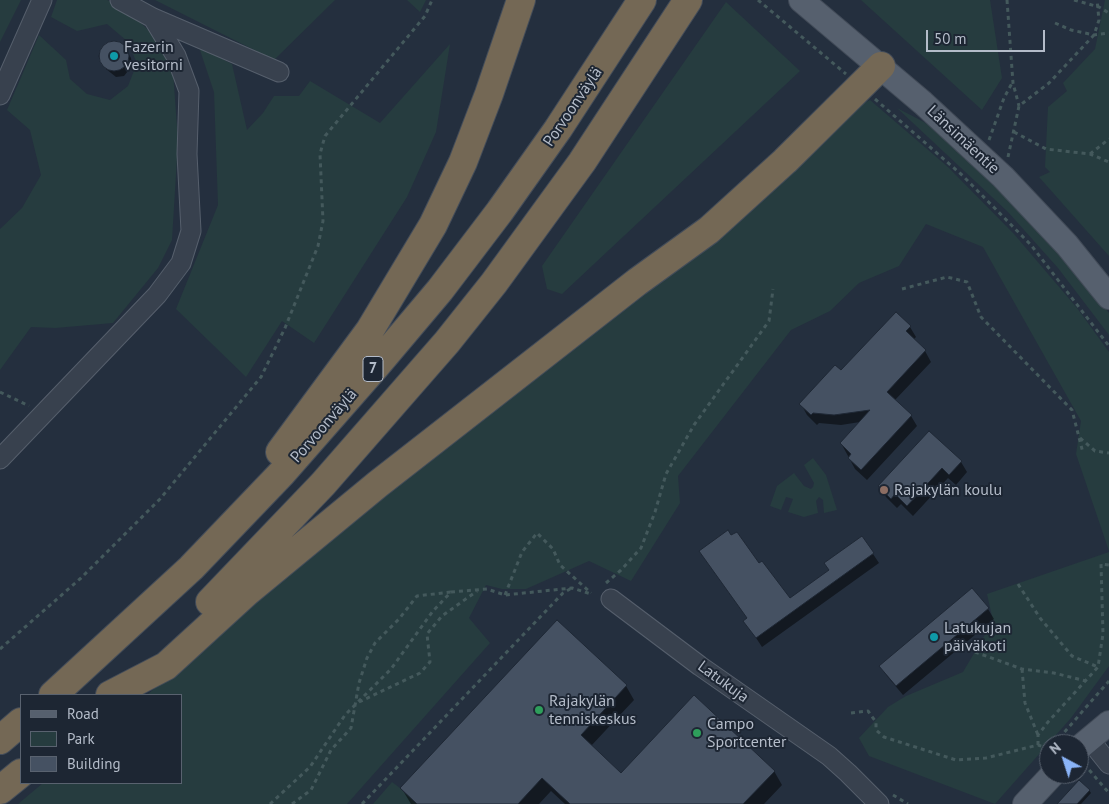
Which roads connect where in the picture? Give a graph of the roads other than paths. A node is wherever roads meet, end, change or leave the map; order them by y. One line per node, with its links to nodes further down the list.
1 (42, 0): 10 (street)
2 (120, 0): 7 (street)
3 (522, 0): 13 (highway)
4 (642, 0): 13 (highway, Porvoonväylä / 7)
5 (688, 0): 16 (highway, 7)
6 (801, 0): 8 (main road, Länsimäentie)
7 (153, 18): 9 (street); 12 (street)
8 (881, 66): 11 (main road, Länsimäentie); 17 (highway)
9 (279, 72)
10 (0, 95)
11 (1109, 297)
12 (0, 459)
13 (191, 568): 15 (highway, Porvoonväylä / 7)
14 (611, 599): 27 (street, Latukuja)
15 (54, 694)
16 (111, 694)
17 (112, 694)
18 (20, 723): 20 (highway)
19 (1109, 723): 21 (main road)
20 (0, 740)
21 (1089, 743)
22 (1089, 752): 23 (street)
23 (1109, 764)
24 (20, 774): 26 (highway)
25 (1044, 784): 28 (main road)
26 (0, 790)
27 (879, 804)
28 (1025, 804)

